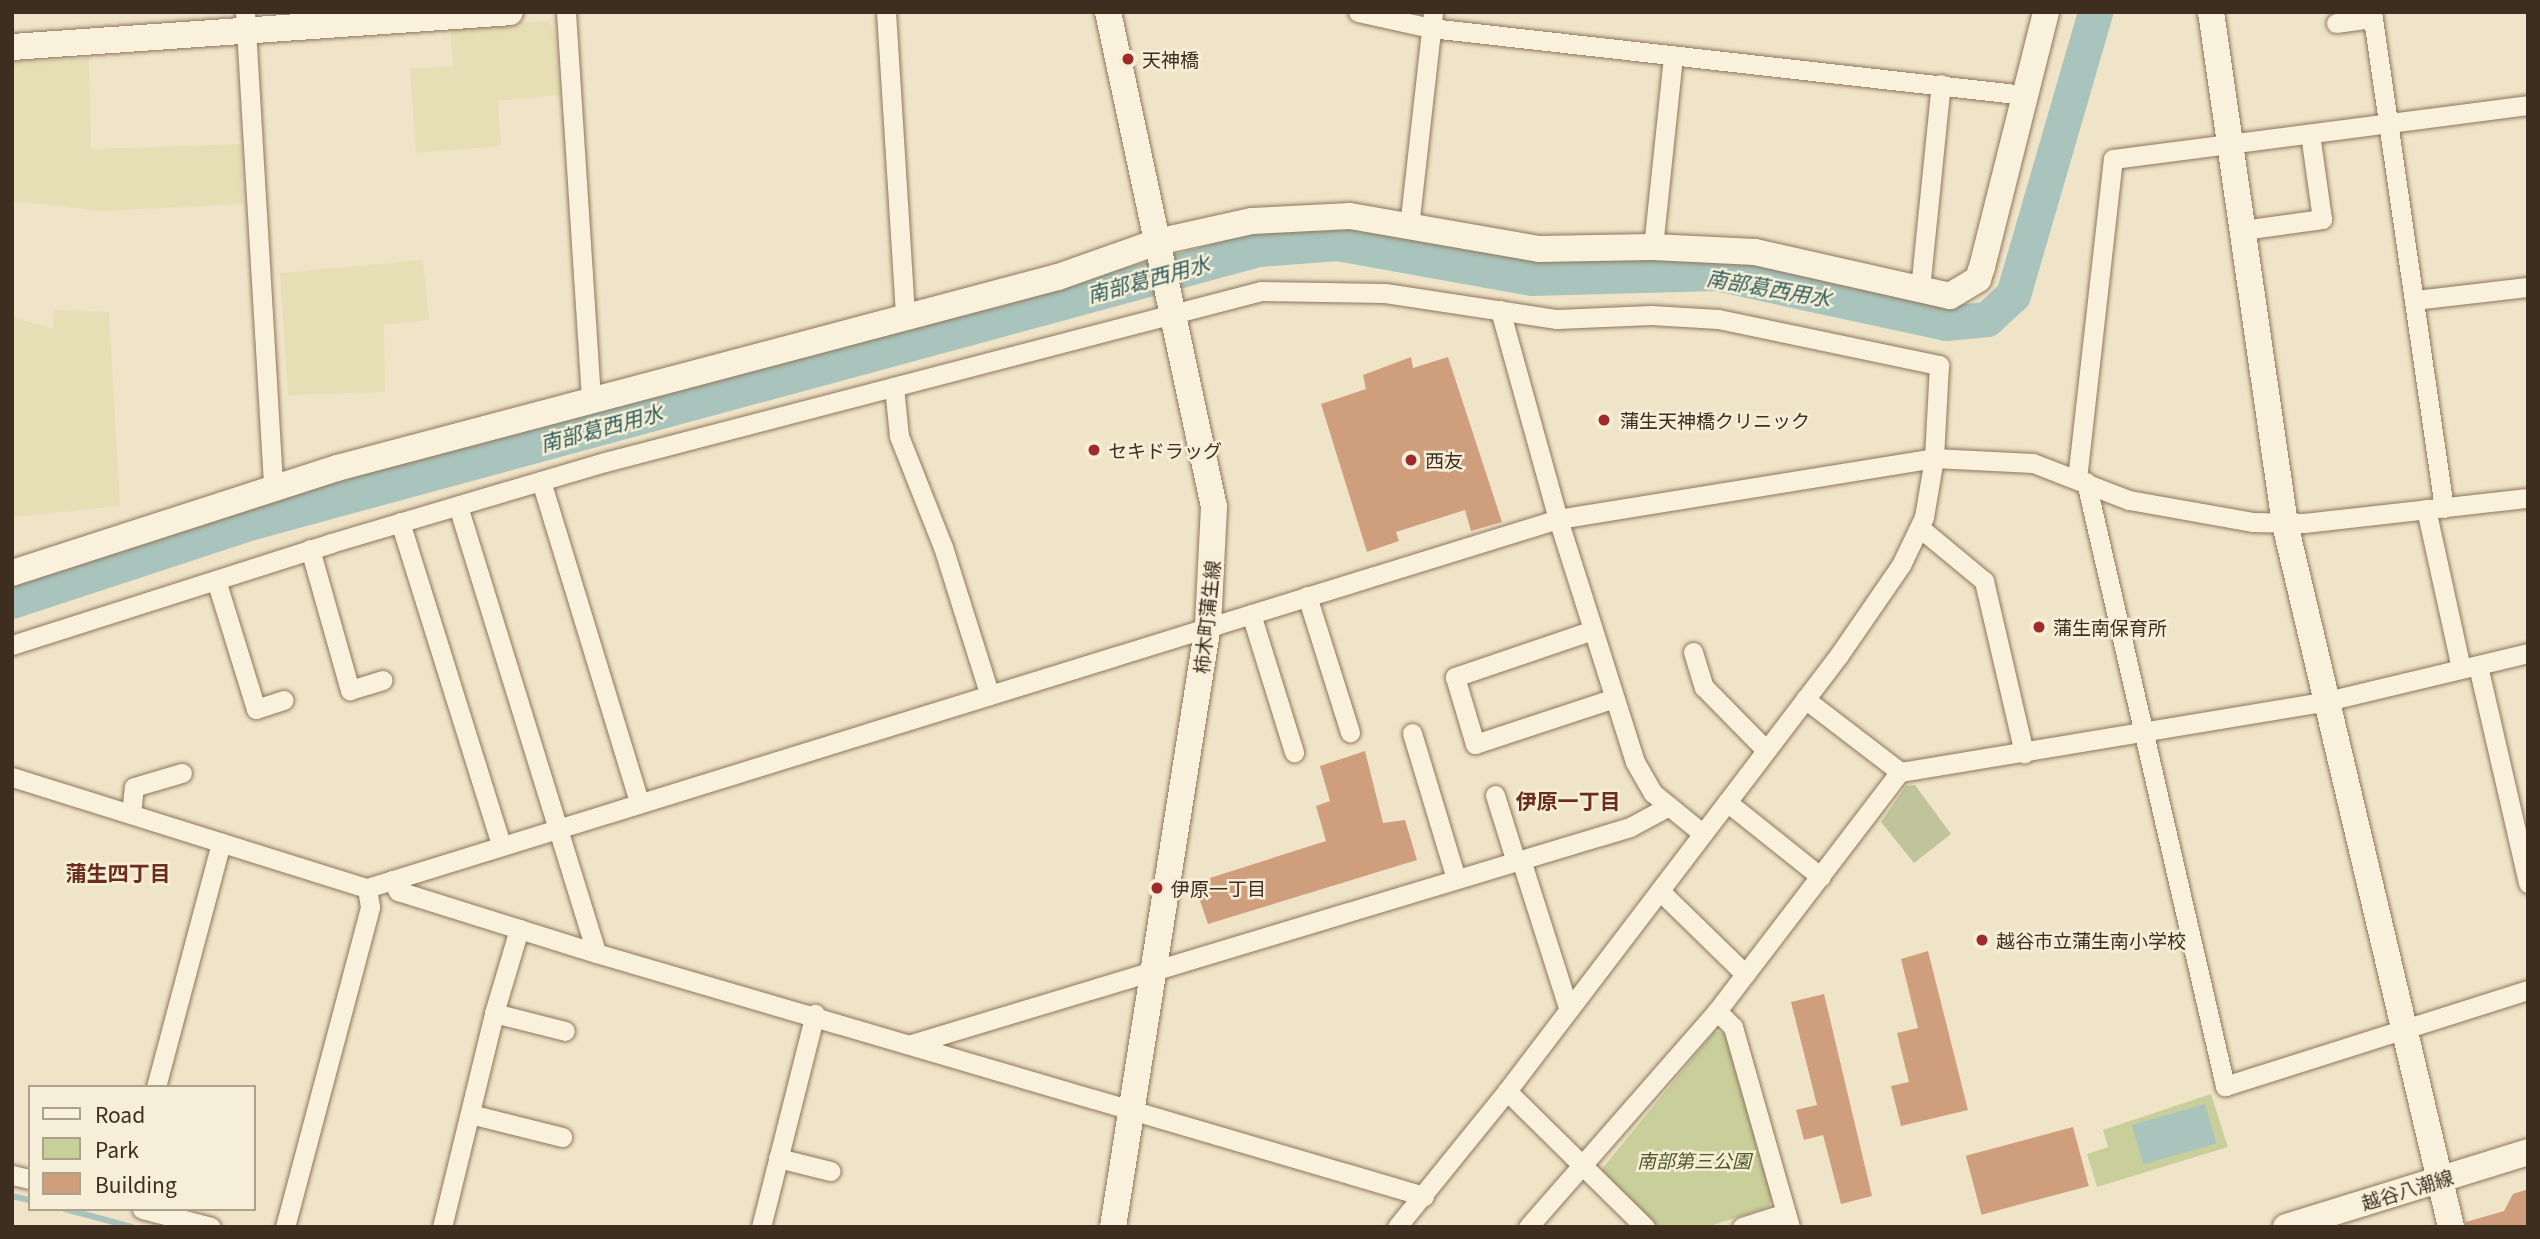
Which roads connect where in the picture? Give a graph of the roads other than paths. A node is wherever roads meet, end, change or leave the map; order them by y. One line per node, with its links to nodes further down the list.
1 (510, 12): 10 (street)
2 (566, 12): 31 (street)
3 (886, 12): 29 (street)
4 (1108, 12): 22 (street, 柿木町蒲生線)
5 (1359, 12): 9 (street)
6 (2046, 12): 15 (street)
7 (2211, 12): 19 (street)
8 (2372, 15): 11 (street); 17 (street)
9 (1432, 20): 13 (street); 20 (street)
10 (246, 21): 12 (street); 35 (street)
11 (2336, 23)
12 (12, 47)
13 (1673, 57): 14 (street); 23 (street)
14 (1941, 85): 15 (street); 25 (street)
15 (2025, 95): 25 (street)
16 (2528, 105): 17 (street)
17 (2388, 124): 18 (street); 26 (street)
18 (2310, 134): 19 (street); 21 (street)
19 (2231, 144): 21 (street); 33 (street)
20 (1409, 227): 22 (street); 23 (street)
21 (2243, 230): 41 (street)
22 (1158, 247): 27 (street, 柿木町蒲生線); 29 (street)
23 (1653, 247): 25 (street)
24 (2528, 287): 26 (street)
25 (1920, 289)
26 (2415, 300): 38 (street)
27 (1173, 309): 28 (street); 30 (street); 48 (street, 柿木町蒲生線)
28 (1500, 310): 32 (street); 39 (street)
29 (905, 316): 31 (street)
30 (894, 387): 34 (street); 55 (street)
31 (591, 400): 35 (street)
32 (1934, 458): 33 (street); 39 (street); 42 (street)
33 (2081, 480): 41 (street); 62 (street)
34 (541, 481): 37 (street); 70 (street)
35 (273, 489): 44 (street)
36 (2528, 498): 38 (street)
37 (458, 506): 40 (street); 74 (street)
38 (2435, 509): 41 (street); 53 (street)
39 (1558, 519): 46 (street); 49 (street)
40 (400, 522): 43 (street); 77 (street)
41 (2285, 524): 59 (street)
42 (1920, 528): 57 (street); 65 (street)
43 (310, 549): 45 (street); 54 (street)
44 (12, 573)
45 (216, 580): 50 (street); 58 (street)
46 (1307, 596): 47 (street); 60 (street)
47 (1251, 614): 48 (street); 64 (street)
48 (1208, 625): 55 (street); 87 (street, 柿木町蒲生線)
49 (1593, 630): 56 (street); 56 (street)
50 (12, 645)
51 (1693, 652): 63 (street)
52 (2528, 653): 53 (street)
53 (2470, 667): 59 (street); 82 (street)
54 (383, 680)
55 (989, 693): 70 (street)
56 (1615, 698): 72 (street)
57 (1805, 699): 63 (street); 66 (street)
58 (284, 700)
59 (2327, 701): 62 (street); 94 (street)
60 (1350, 732)
61 (1412, 733): 80 (street)
62 (2141, 733): 65 (street); 94 (street)
63 (1766, 750): 71 (street)
64 (1294, 752)
65 (2024, 753): 66 (street)
66 (1900, 772): 79 (street)
67 (182, 773): 73 (street)
68 (12, 777): 73 (street)
69 (1494, 794): 78 (street)
70 (639, 802): 74 (street)
71 (1727, 802): 75 (street); 79 (street)
72 (1669, 806): 75 (street); 78 (street)
73 (131, 814): 76 (street)
74 (559, 827): 77 (street); 86 (street)
75 (1702, 833): 84 (street)
76 (221, 842): 83 (street); 97 (street)
77 (501, 844): 81 (street)
78 (1518, 861): 80 (street); 90 (street)
79 (1821, 877): 88 (street)
80 (1456, 879): 87 (street)
81 (392, 880): 83 (street); 85 (street)
82 (2528, 883)
83 (367, 888): 111 (street)
84 (1660, 891): 88 (street); 90 (street)
85 (519, 929): 86 (street); 92 (street)
86 (596, 953): 93 (street)
87 (1156, 967): 96 (street); 99 (street, 柿木町蒲生線)
88 (1745, 974): 91 (street)
89 (2528, 990): 94 (street)
90 (1568, 1007): 98 (street)
91 (1717, 1011): 104 (street); 109 (street)
92 (494, 1013): 95 (street); 100 (street)
93 (815, 1014): 96 (street); 103 (street)
94 (2404, 1030): 106 (street)
95 (565, 1031)
96 (911, 1044): 99 (street)
97 (157, 1085)
98 (1507, 1091): 104 (street); 107 (street)
99 (1133, 1110): 107 (street); 114 (street, 柿木町蒲生線)
100 (470, 1114): 101 (street); 112 (street)
101 (562, 1137)
102 (2528, 1152): 106 (street, 越谷八潮線)
103 (778, 1158): 105 (street); 113 (street)
104 (1584, 1167): 116 (street); 117 (street)
105 (830, 1171)
106 (2440, 1179): 119 (street, 越谷八潮線); 120 (street)
107 (1424, 1196): 115 (street)
108 (150, 1211): 110 (street)
109 (1788, 1220): 118 (street)
110 (211, 1227)
111 (285, 1227)
112 (442, 1227)
113 (761, 1227)
114 (1114, 1227)
115 (1397, 1227)
116 (1528, 1227)
117 (1645, 1227)
118 (1742, 1227)
119 (2286, 1227)
120 (2451, 1227)

